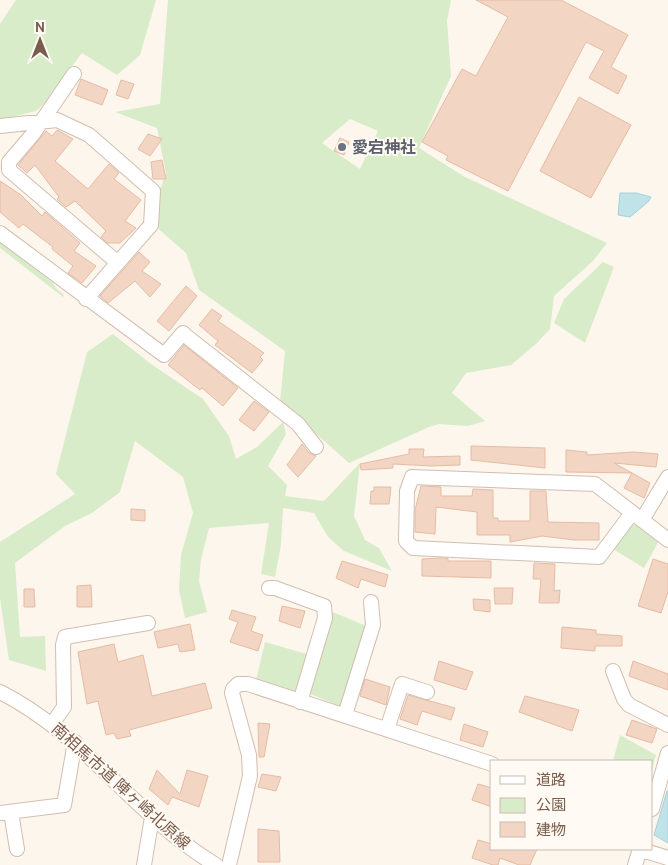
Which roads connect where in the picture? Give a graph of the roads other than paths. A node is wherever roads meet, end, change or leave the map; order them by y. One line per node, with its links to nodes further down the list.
1 (74, 74): 2 (street)
2 (40, 122): 3 (street); 5 (street); 5 (street)
3 (0, 126)
4 (0, 233): 6 (street)
5 (118, 263): 6 (street)
6 (86, 299): 7 (street)
7 (316, 447)
8 (668, 477): 9 (street)
9 (637, 516): 9 (street); 10 (street)
10 (668, 540)
11 (269, 588): 17 (street)
12 (371, 602): 18 (street)
13 (148, 622): 19 (street)
14 (613, 671): 20 (street)
15 (0, 692): 19 (street, 南相馬市道 陣ヶ崎北原線)
16 (427, 692): 21 (street)
17 (300, 702): 18 (street); 34 (street)
18 (345, 715): 21 (street)
19 (52, 724): 22 (street, 南相馬市道 陣ヶ崎北原線)
20 (668, 725)
21 (387, 729): 24 (street)
22 (75, 742): 26 (street); 27 (street, 南相馬市道 陣ヶ崎北原線)
23 (668, 753): 25 (street)
24 (490, 763)
25 (653, 805)
26 (5, 813): 28 (street)
27 (152, 817): 32 (street); 33 (street, 南相馬市道 陣ヶ崎北原線)
28 (17, 849)
29 (640, 850): 35 (street)
30 (643, 850): 31 (street)
31 (668, 858)
32 (144, 865)
33 (216, 865)
34 (229, 865)
35 (635, 865)

